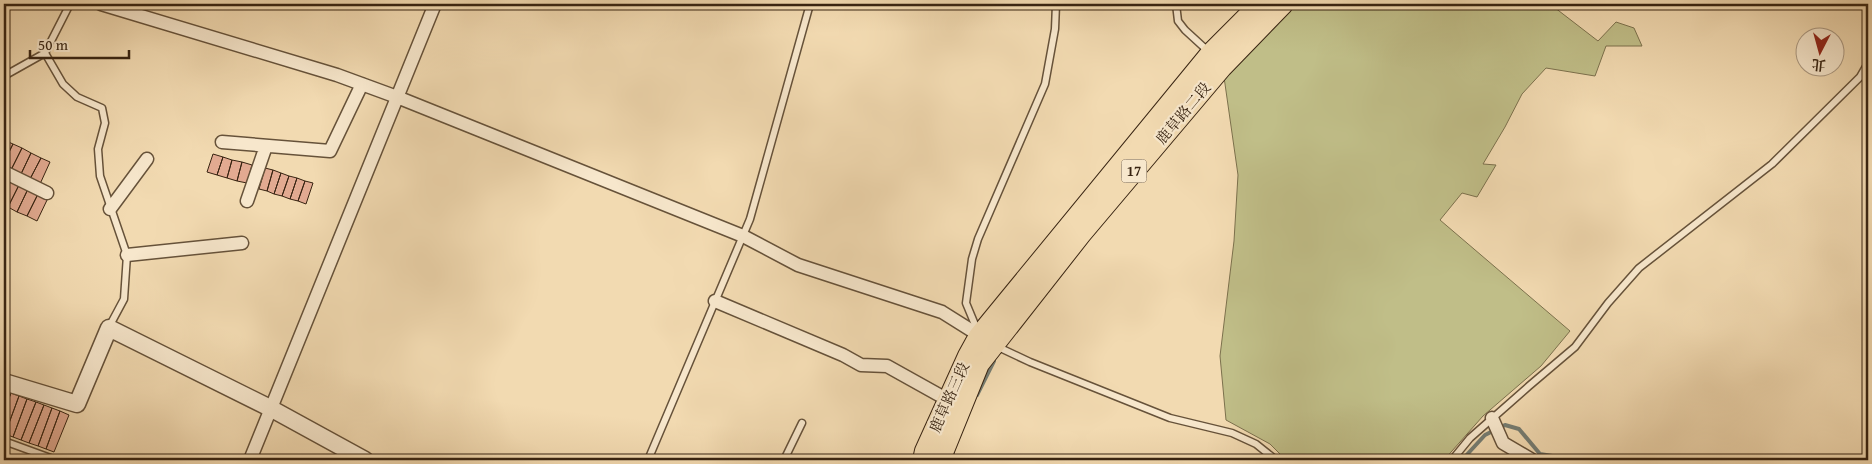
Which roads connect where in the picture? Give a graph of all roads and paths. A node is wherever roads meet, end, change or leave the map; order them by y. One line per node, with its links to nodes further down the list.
1 (70, 4): 9 (lane)
2 (101, 4): 13 (street)
3 (435, 4): 14 (street)
4 (810, 4): 22 (lane)
5 (1056, 4): 27 (lane)
6 (1176, 4): 10 (lane)
7 (1260, 4): 10 (main road, 鹿草路二段 / 17)
8 (1283, 4): 27 (main road, 鹿草路二段 / 17)
9 (45, 53): 12 (lane); 21 (lane)
10 (1211, 53): 27 (main road, 鹿草路二段 / 17)
11 (1868, 63): 31 (lane)
12 (4, 76)
13 (362, 84): 14 (street); 16 (street)
14 (397, 97): 22 (street); 30 (street)
15 (222, 142): 16 (street)
16 (266, 146): 20 (street)
17 (147, 159): 21 (street)
18 (4, 172): 19 (street)
19 (47, 193)
20 (247, 201)
21 (110, 208): 24 (lane)
22 (743, 236): 25 (lane); 27 (street)
23 (242, 243): 24 (street)
24 (127, 254): 26 (lane)
25 (715, 302): 29 (street); 38 (lane)
26 (109, 328): 28 (street); 30 (street)
27 (987, 341): 29 (main road, 鹿草路三段 / 17); 34 (main road, 鹿草路三段 / 17); 40 (lane)
28 (4, 382)
29 (948, 400): 34 (main road, 鹿草路三段 / 17)
30 (270, 408): 36 (street); 37 (street)
31 (1492, 418): 41 (lane); 42 (street)
32 (802, 424): 39 (lane)
33 (4, 441): 35 (lane)
34 (935, 457)
35 (56, 460)
36 (250, 460)
37 (365, 460)
38 (648, 460)
39 (784, 460)
40 (1276, 460)
41 (1452, 460)
42 (1532, 460)

